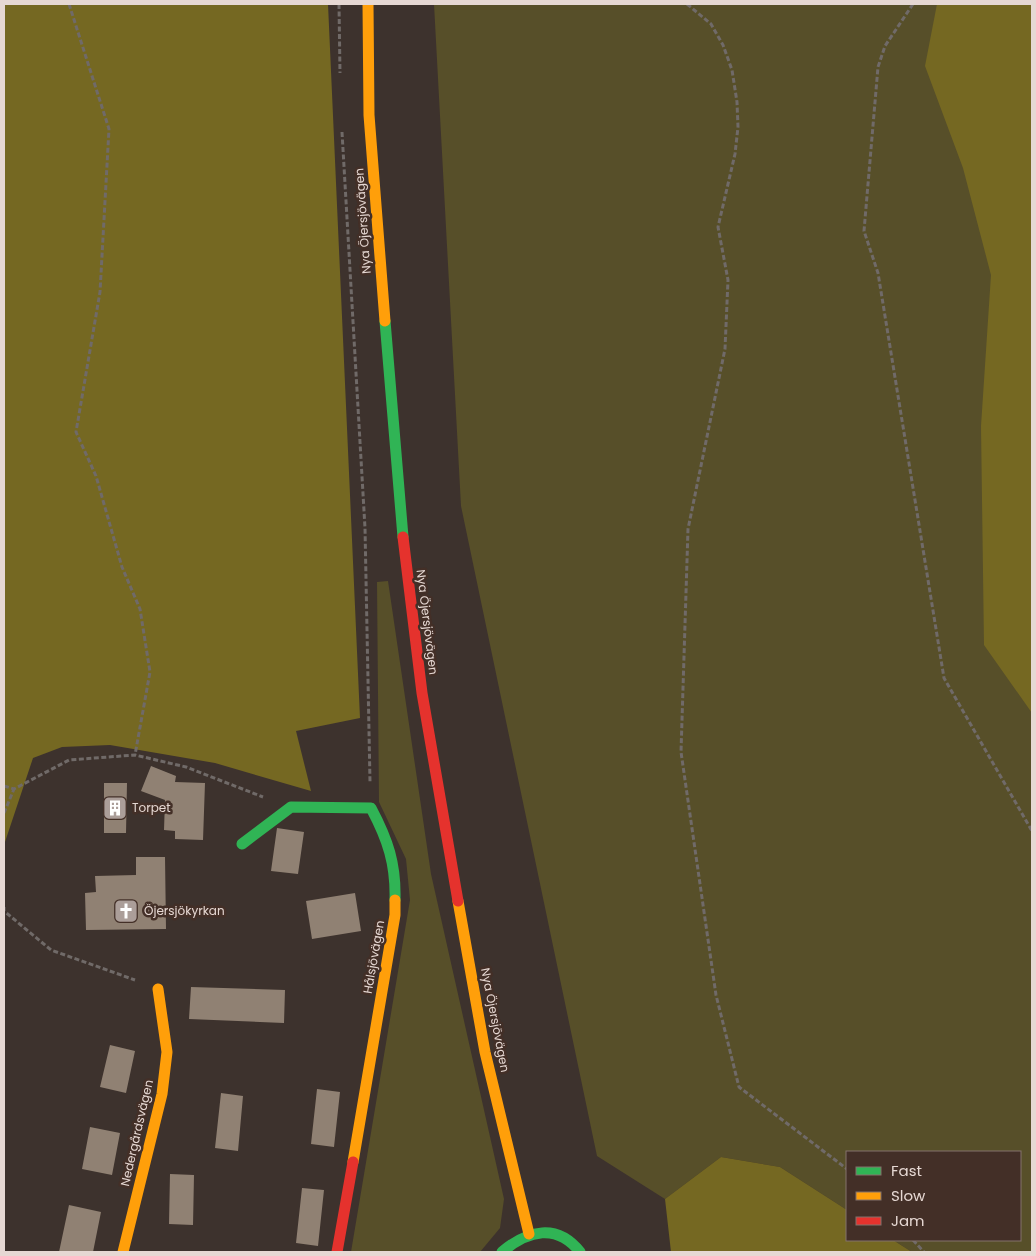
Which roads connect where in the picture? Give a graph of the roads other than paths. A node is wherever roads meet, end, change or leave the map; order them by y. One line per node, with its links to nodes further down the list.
1 (368, 4): 4 (street, Nya Öjersjövägen)
2 (242, 844): 6 (street, Hålsjövägen)
3 (158, 988): 5 (street, Nedergårdsvägen)
4 (529, 1234): 7 (street); 8 (street)
5 (123, 1252)
6 (337, 1252)
7 (502, 1252)
8 (580, 1252)

